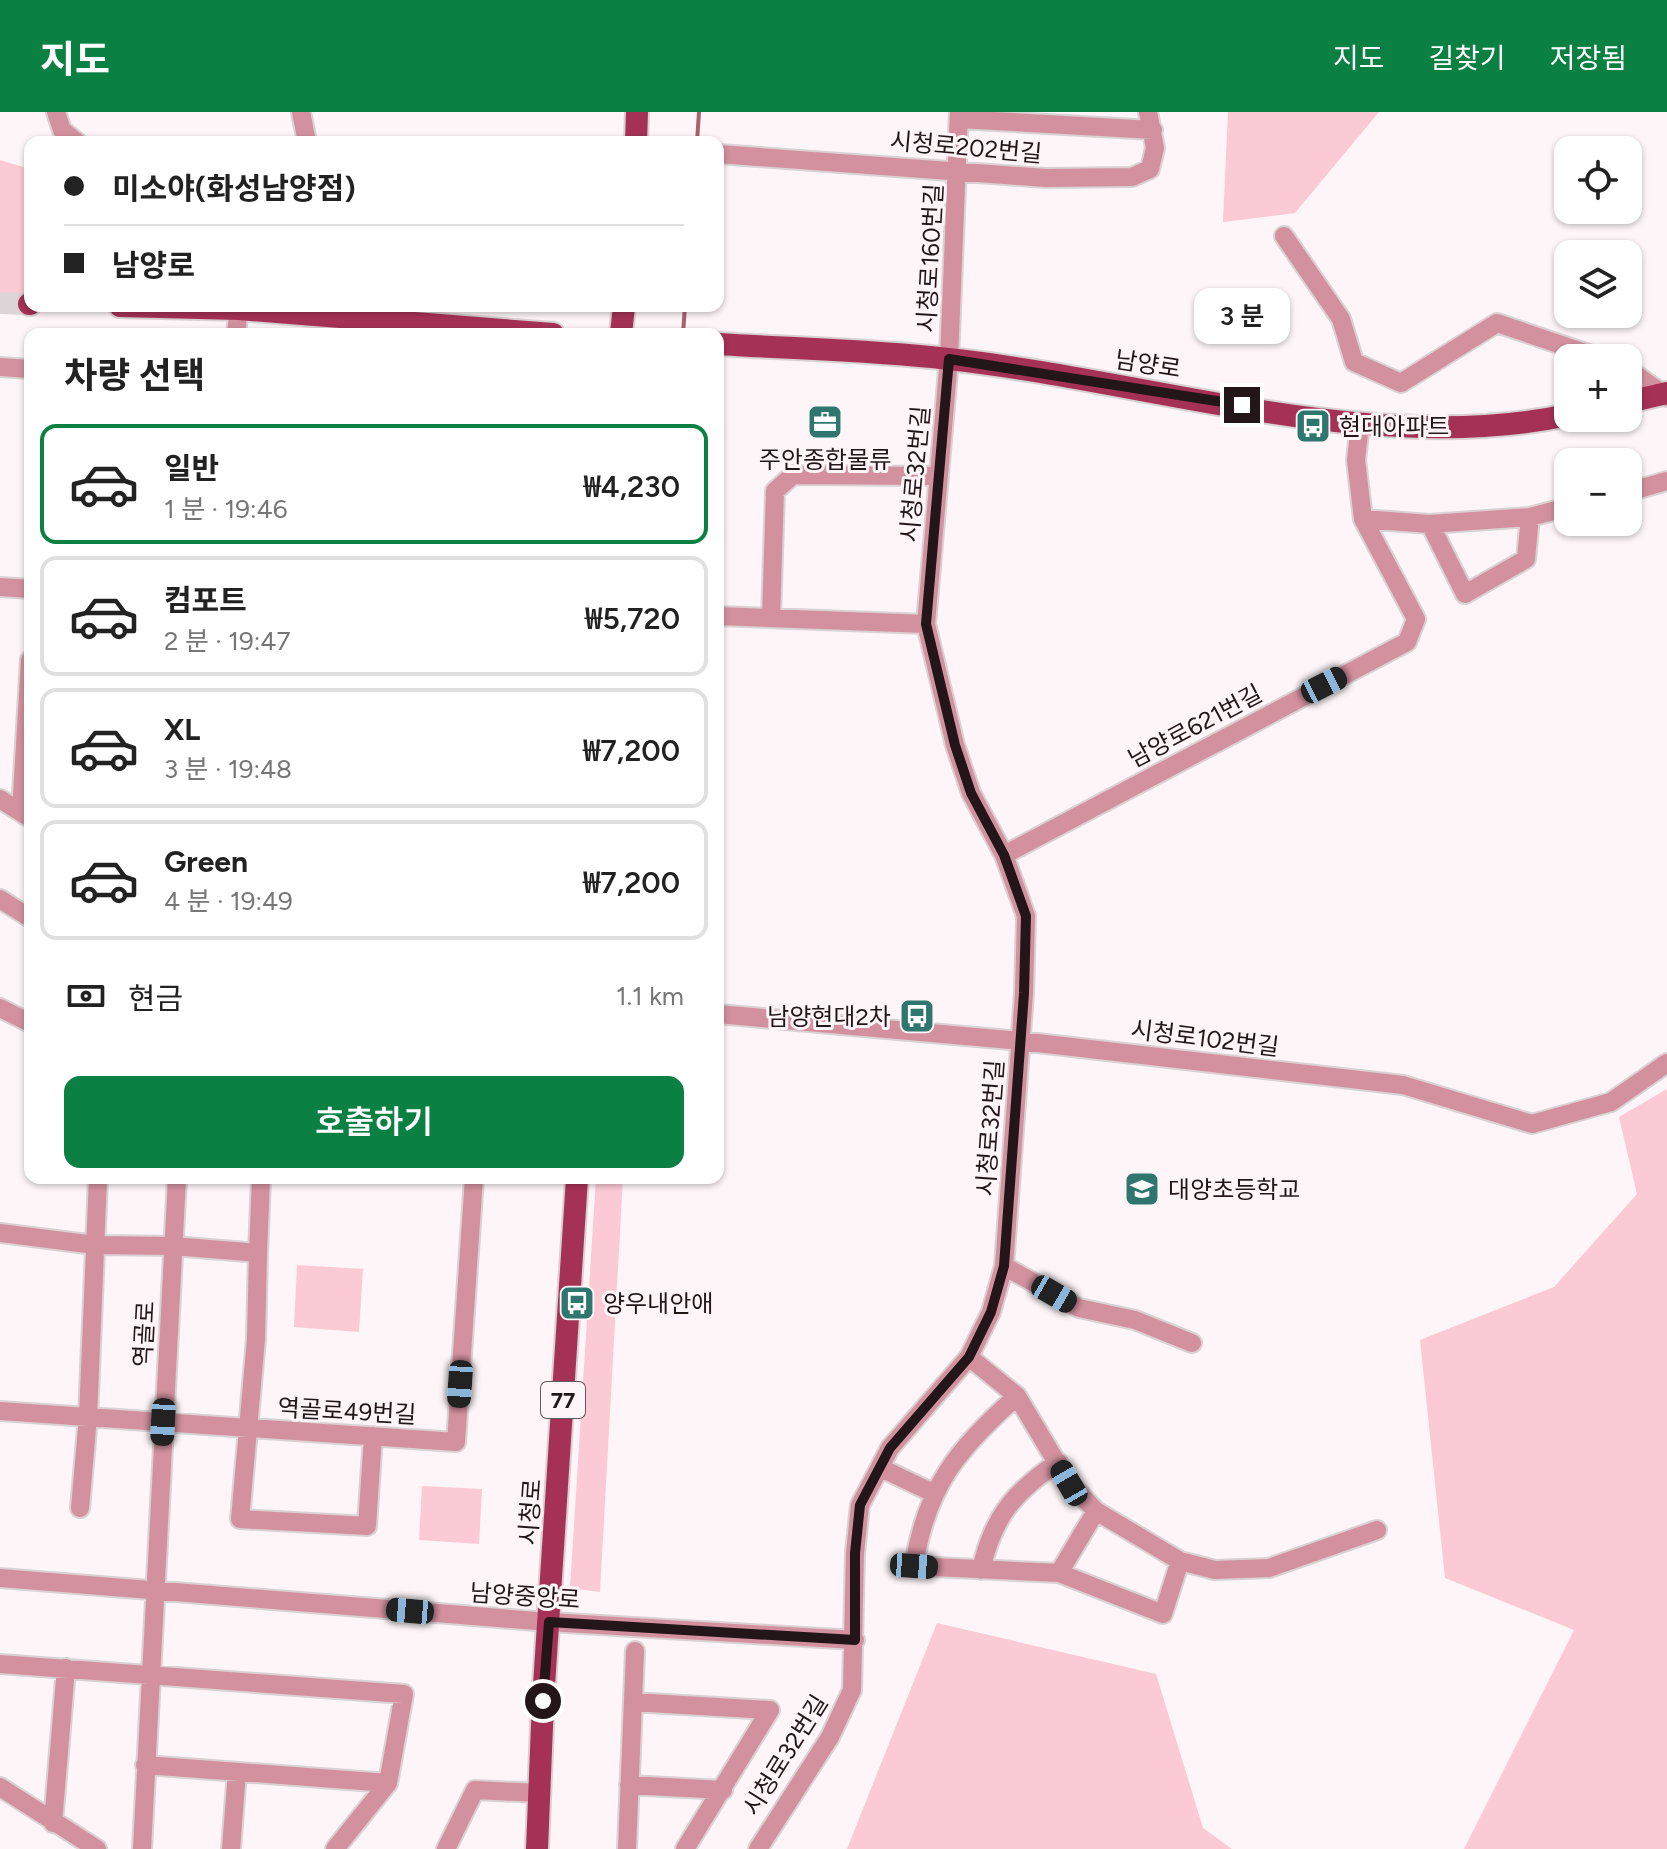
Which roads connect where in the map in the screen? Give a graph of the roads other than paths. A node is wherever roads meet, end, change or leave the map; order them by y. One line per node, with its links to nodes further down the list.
1 (56, 112): 7 (street)
2 (301, 112): 8 (street)
3 (637, 112): 9 (main road)
4 (959, 116): 5 (street); 11 (street, 시청로160번길)
5 (1026, 116): 6 (street)
6 (1151, 121): 11 (street, 시청로202번길)
7 (70, 136)
8 (306, 136)
9 (636, 136)
10 (724, 154): 11 (street, 시청로202번길)
11 (958, 169): 17 (street, 시청로160번길)
12 (1284, 236): 16 (street)
13 (287, 312): 14 (main road)
14 (481, 328)
15 (724, 344): 17 (main road, 남양로)
16 (1559, 344)
17 (949, 359): 24 (main road, 남양로); 25 (street, 시청로32번길)
18 (0, 367): 19 (street)
19 (24, 369)
20 (1642, 379): 21 (street)
21 (1666, 395): 22 (main road)
22 (1642, 399)
23 (1554, 418): 24 (main road, 남양로)
24 (1360, 424): 30 (street)
25 (939, 476): 35 (street); 36 (street, 시청로32번길)
26 (1667, 481): 27 (street)
27 (1642, 488)
28 (1554, 511): 29 (street)
29 (1530, 517): 31 (street); 31 (street)
30 (1363, 519): 31 (street); 39 (street, 남양로621번길)
31 (1430, 524)
32 (0, 587): 33 (street)
33 (24, 589)
34 (724, 616): 35 (street)
35 (771, 618): 36 (street)
36 (926, 624): 39 (street, 시청로32번길)
37 (0, 799): 38 (street)
38 (24, 814)
39 (1004, 855): 45 (street, 시청로32번길)
40 (0, 899): 41 (street)
41 (24, 914)
42 (0, 1008): 44 (street)
43 (724, 1015): 45 (street, 시청로102번길)
44 (24, 1020)
45 (1020, 1041): 46 (street, 시청로102번길); 56 (street, 시청로32번길)
46 (1667, 1063)
47 (98, 1184): 53 (street)
48 (177, 1184): 54 (street, 역골로)
49 (261, 1184): 55 (street)
50 (474, 1184): 64 (street, 역골로49번길)
51 (577, 1184): 76 (main road, 시청로 / 77)
52 (0, 1233): 53 (street)
53 (95, 1245): 54 (street); 61 (street)
54 (173, 1246): 55 (street); 62 (street, 역골로)
55 (258, 1253): 63 (street)
56 (1004, 1266): 57 (street); 58 (street, 시청로32번길)
57 (1192, 1343)
58 (969, 1357): 59 (street); 66 (street, 시청로32번길)
59 (1017, 1396): 65 (street); 67 (street)
60 (0, 1411): 61 (street, 역골로49번길)
61 (88, 1417): 62 (street, 역골로49번길); 68 (street)
62 (163, 1422): 63 (street, 역골로49번길); 75 (street, 역골로)
63 (246, 1430): 64 (street, 역골로49번길); 64 (street)
64 (373, 1436)
65 (1058, 1462): 69 (street); 72 (street)
66 (881, 1468): 67 (street); 77 (street, 시청로32번길)
67 (933, 1493): 72 (street)
68 (80, 1508)
69 (1096, 1511): 71 (street); 73 (street)
70 (1377, 1530): 71 (street)
71 (1180, 1561): 73 (street)
72 (981, 1570): 73 (street)
73 (1059, 1573)
74 (0, 1578): 75 (street, 남양중앙로)
75 (155, 1589): 76 (street, 남양중앙로); 81 (street, 역골로)
76 (549, 1622): 77 (street, 남양중앙로); 89 (main road, 시청로 / 77)
77 (855, 1640): 99 (street, 시청로32번길)
78 (635, 1651): 82 (street)
79 (0, 1664): 80 (street)
80 (66, 1668): 81 (street); 90 (street)
81 (151, 1674): 83 (street, 역골로); 85 (street)
82 (633, 1702): 86 (street); 88 (street)
83 (145, 1765): 84 (street); 92 (street, 역골로)
84 (237, 1772): 85 (street); 93 (street)
85 (388, 1783): 94 (street)
86 (629, 1785): 88 (street); 97 (street)
87 (0, 1787): 90 (street)
88 (723, 1790): 98 (street)
89 (539, 1793): 95 (street); 96 (main road, 시청로 / 77)
90 (53, 1823): 91 (street)
91 (97, 1849)
92 (142, 1849)
93 (231, 1849)
94 (335, 1849)
95 (446, 1849)
96 (537, 1849)
97 (627, 1849)
98 (685, 1849)
99 (758, 1849)

